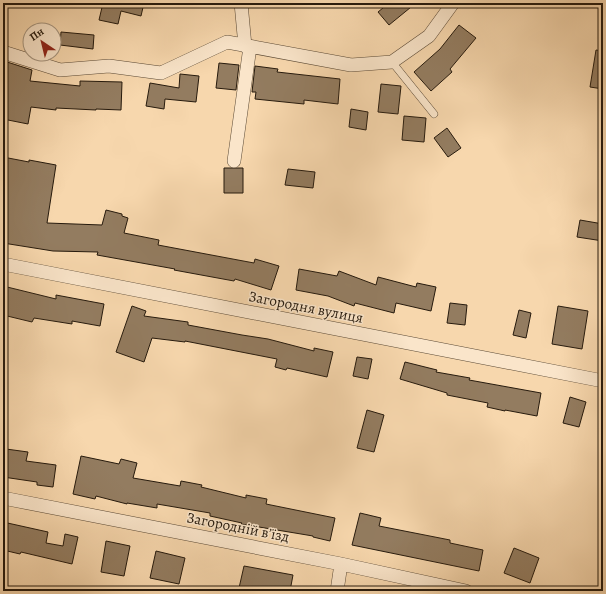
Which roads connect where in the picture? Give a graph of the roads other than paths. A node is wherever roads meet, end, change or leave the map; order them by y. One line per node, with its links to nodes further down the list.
1 (241, 3): 3 (street)
2 (452, 3): 5 (street)
3 (248, 46): 4 (street); 5 (street); 7 (street)
4 (3, 52)
5 (392, 62): 6 (lane)
6 (434, 114)
7 (234, 161)
8 (3, 264): 9 (street, Загородня вулиця)
9 (603, 381)
10 (3, 498): 11 (street, Загородній вʼїзд)
11 (341, 564): 12 (street); 13 (street, Загородній вʼїзд)
12 (337, 591)
13 (466, 591)

